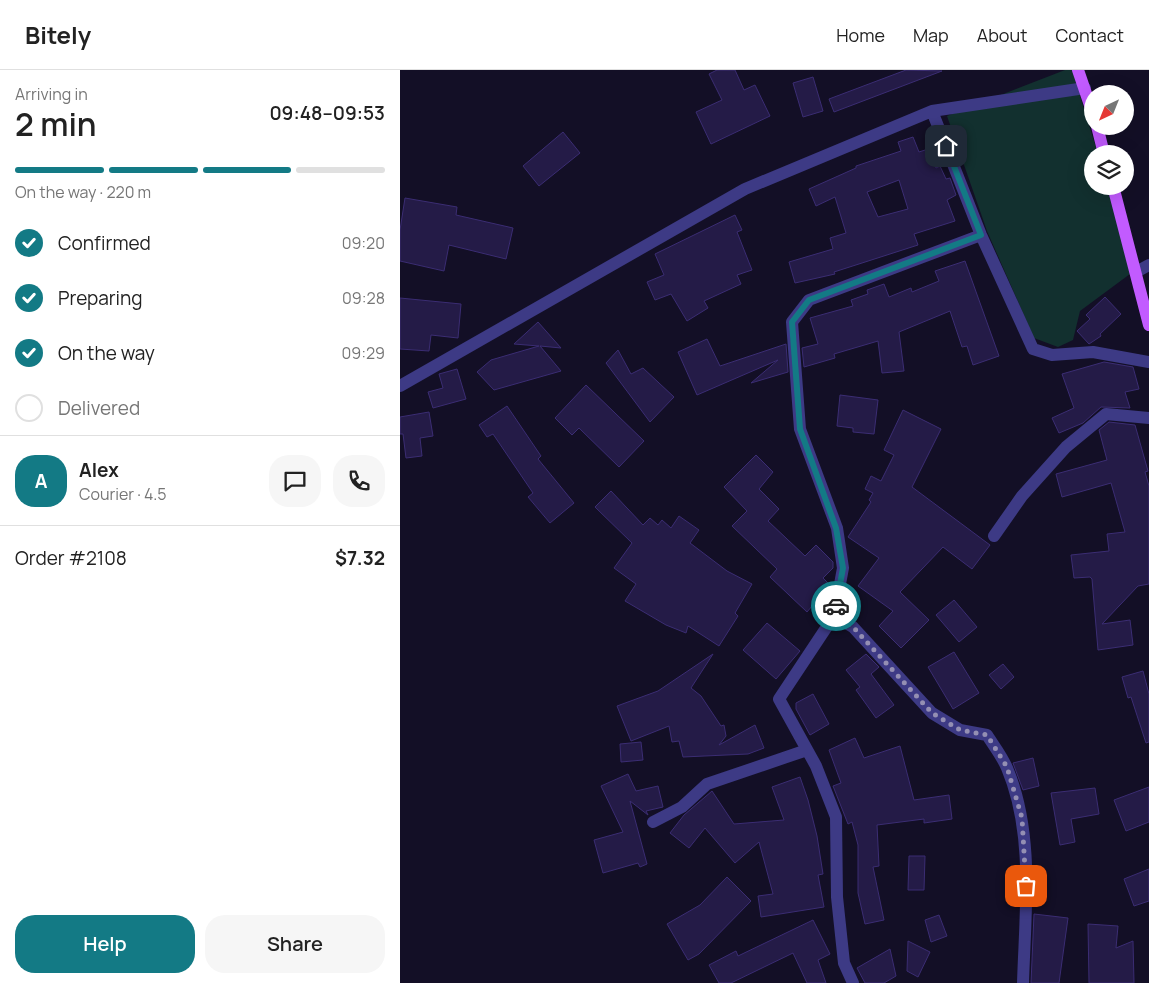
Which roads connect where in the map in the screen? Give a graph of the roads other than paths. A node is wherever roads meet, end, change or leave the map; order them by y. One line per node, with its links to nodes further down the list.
1 (1078, 70): 2 (main road)
2 (1084, 85)
3 (1084, 88): 4 (street)
4 (932, 111): 6 (street); 11 (street)
5 (1115, 195): 8 (main road)
6 (981, 235): 10 (street); 14 (street)
7 (1149, 265): 8 (street)
8 (1136, 272): 9 (main road)
9 (1149, 325)
10 (1149, 362)
11 (400, 386)
12 (1149, 418): 13 (street)
13 (994, 536)
14 (834, 616): 15 (street); 18 (street)
15 (807, 750): 16 (street); 17 (street)
16 (653, 822)
17 (853, 983)
18 (1023, 983)

